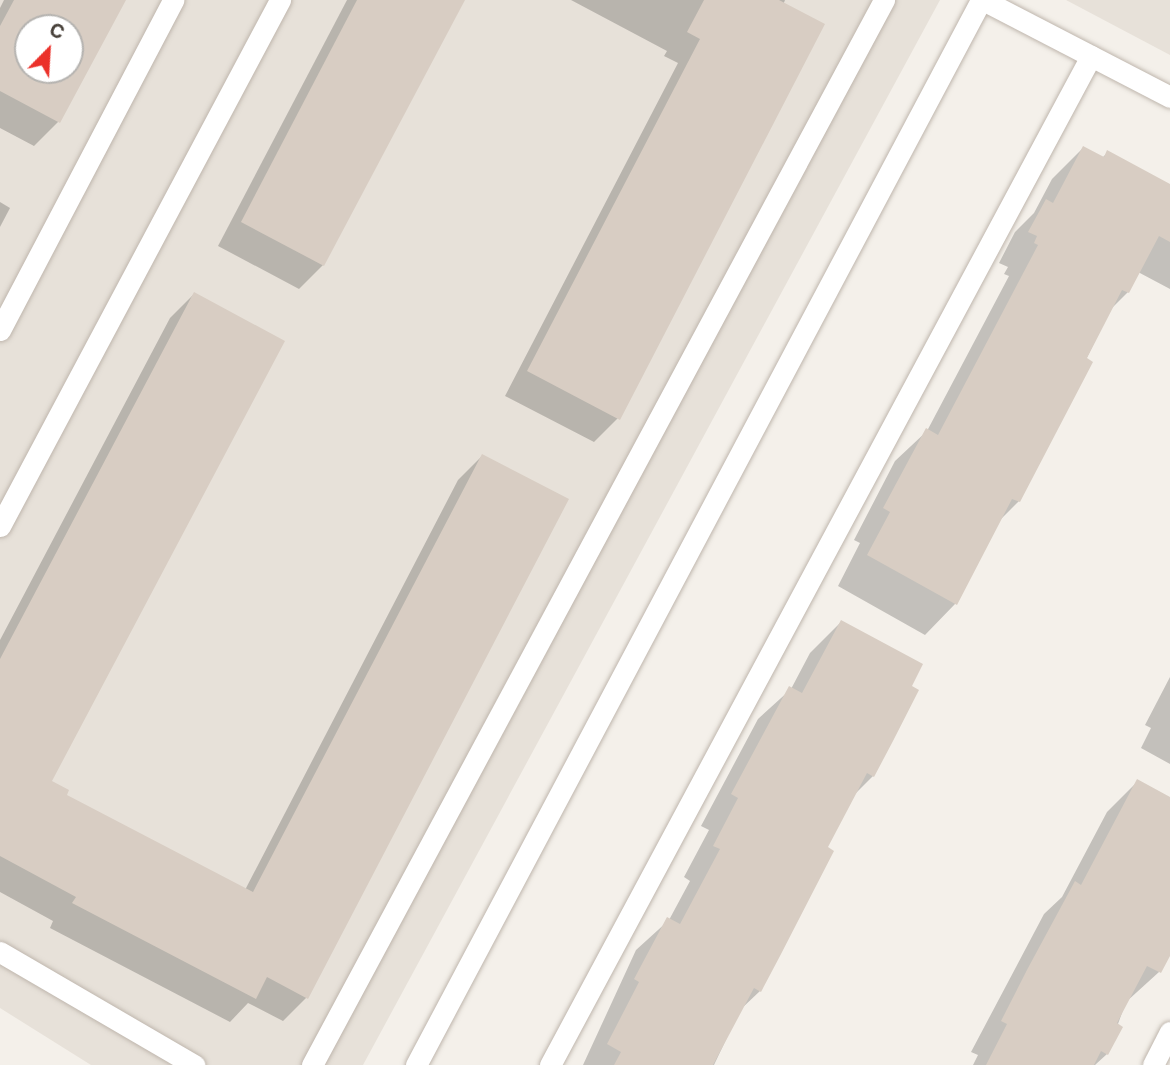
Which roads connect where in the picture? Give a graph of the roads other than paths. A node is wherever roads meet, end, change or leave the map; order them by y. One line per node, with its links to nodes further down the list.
1 (173, 0): 7 (lane)
2 (280, 0): 8 (lane)
3 (884, 0): 12 (lane)
4 (982, 0): 5 (lane); 13 (lane)
5 (1091, 56): 6 (lane); 14 (lane)
6 (1170, 97)
7 (0, 330)
8 (0, 526)
9 (0, 952): 11 (lane)
10 (1170, 1032): 15 (lane)
11 (194, 1065)
12 (312, 1065)
13 (416, 1065)
14 (550, 1065)
15 (1153, 1065)

